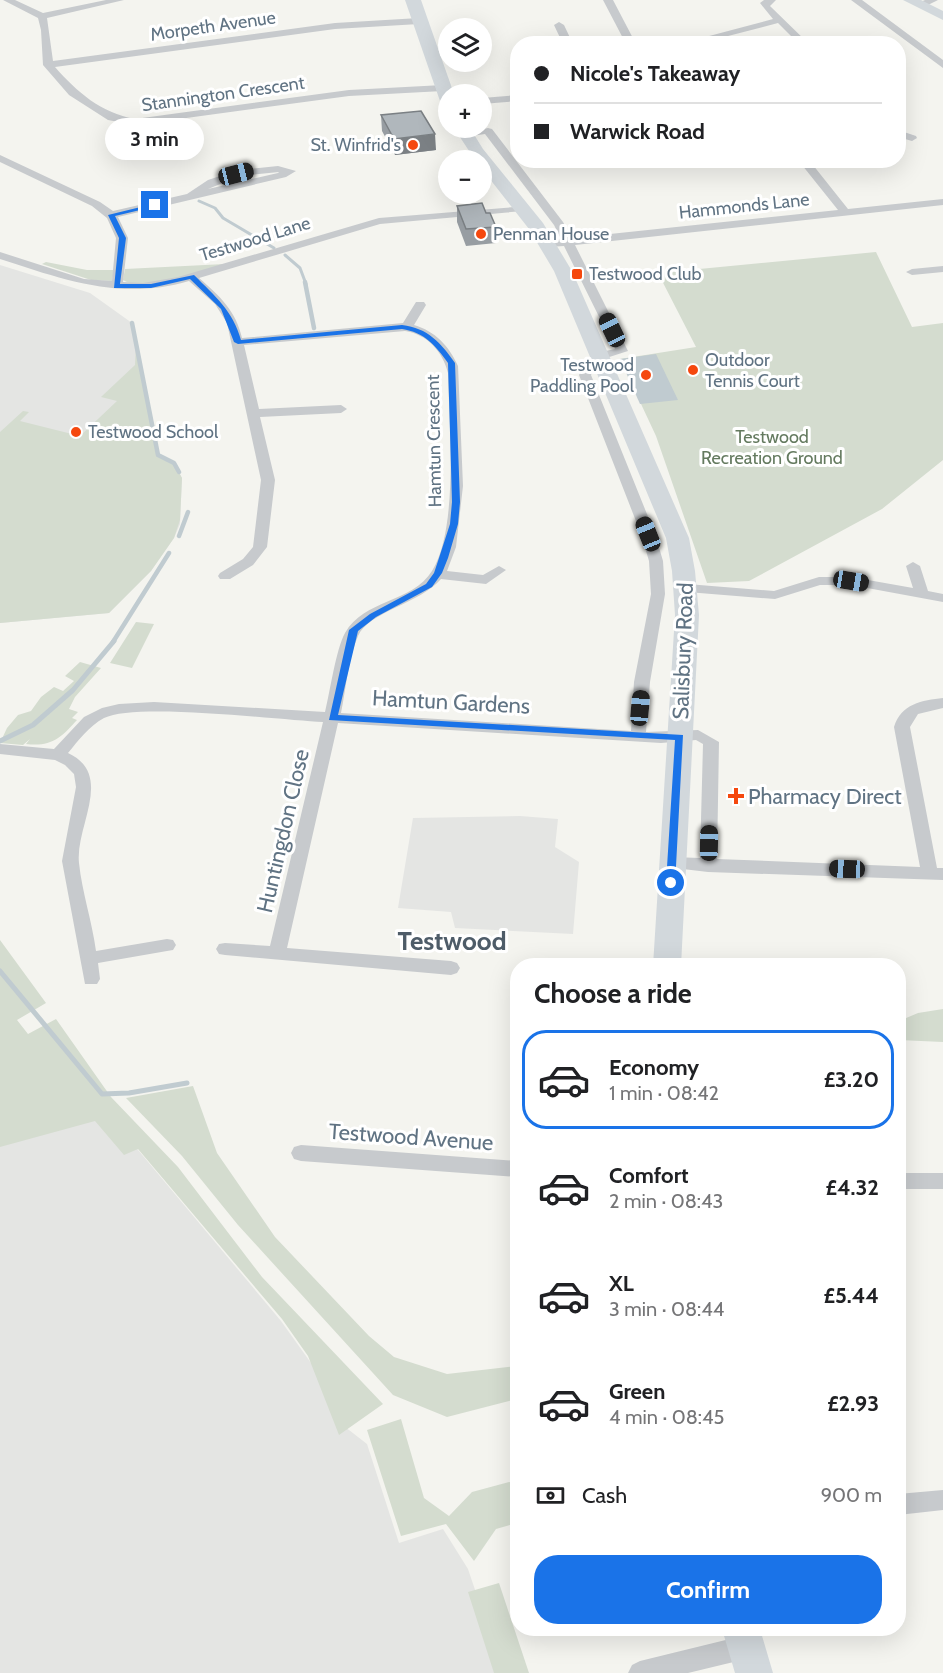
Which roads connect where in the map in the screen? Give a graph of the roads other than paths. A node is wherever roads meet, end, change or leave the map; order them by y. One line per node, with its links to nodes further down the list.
1 (8, 0): 8 (street)
2 (119, 0): 8 (street)
3 (413, 0): 11 (main road)
4 (608, 0): 14 (street)
5 (771, 0): 10 (street)
6 (856, 0): 17 (street)
7 (921, 2): 9 (street)
8 (42, 16): 19 (street)
9 (943, 16)
10 (780, 20): 15 (street); 16 (street)
11 (419, 21): 19 (street, Morpeth Avenue); 21 (main road)
12 (559, 25): 13 (street)
13 (564, 36)
14 (627, 36)
15 (715, 36)
16 (797, 36)
17 (904, 36)
18 (906, 37): 20 (street)
19 (48, 65): 22 (street, Stannington Crescent)
20 (943, 65)
21 (442, 84)
22 (438, 94)
23 (510, 98): 24 (street)
24 (492, 99)
25 (492, 136): 30 (street, Salisbury Road)
26 (906, 136): 28 (street)
27 (468, 138): 35 (main road, Salisbury Road)
28 (912, 138)
29 (0, 158): 37 (street)
30 (510, 160)
31 (516, 168): 38 (street, Salisbury Road)
32 (809, 168): 36 (street)
33 (191, 196): 33 (street); 37 (street)
34 (943, 202): 36 (street, Hammonds Lane)
35 (523, 208): 38 (main road, Salisbury Road); 42 (street, Testwood Lane)
36 (846, 213): 38 (street, Hammonds Lane)
37 (111, 215): 44 (street)
38 (558, 243): 48 (main road, Salisbury Road)
39 (0, 255): 44 (street, Testwood Lane)
40 (938, 270): 41 (street); 43 (street)
41 (912, 272)
42 (191, 277): 44 (street, Testwood Lane); 47 (street)
43 (943, 285)
44 (117, 286)
45 (420, 306): 46 (street)
46 (407, 327): 47 (street); 53 (street, Hamtun Crescent)
47 (238, 342): 50 (street)
48 (602, 361): 55 (main road, Salisbury Road); 60 (street, Salisbury Road)
49 (341, 409): 50 (street)
50 (254, 413): 54 (street)
51 (914, 566): 56 (street)
52 (499, 570): 53 (street)
53 (437, 574): 59 (street, Hamtun Crescent)
54 (225, 576)
55 (687, 588): 56 (street); 61 (main road, Salisbury Road)
56 (922, 595): 57 (street)
57 (943, 598)
58 (943, 703): 66 (street)
59 (332, 718): 60 (street, Hamtun Gardens); 63 (street, Hamtun Gardens); 69 (street, Huntingdon Close)
60 (638, 736): 61 (street, Hamtun Gardens)
61 (680, 737): 64 (main road, Salisbury Road); 65 (street, Salisbury Road)
62 (0, 749): 63 (street)
63 (58, 755): 70 (street)
64 (672, 863): 65 (street); 71 (main road, Salisbury Road)
65 (708, 866): 66 (street)
66 (937, 873)
67 (167, 945): 70 (street)
68 (225, 950): 69 (street)
69 (277, 954): 72 (street)
70 (90, 958): 73 (street)
71 (667, 958)
72 (451, 968)
73 (91, 979)
74 (302, 1153): 75 (street, Testwood Avenue)
75 (510, 1168)
76 (906, 1181): 77 (street)
77 (943, 1181)
78 (943, 1500): 79 (street)
79 (906, 1504)
80 (747, 1650): 81 (street)
81 (640, 1673)

